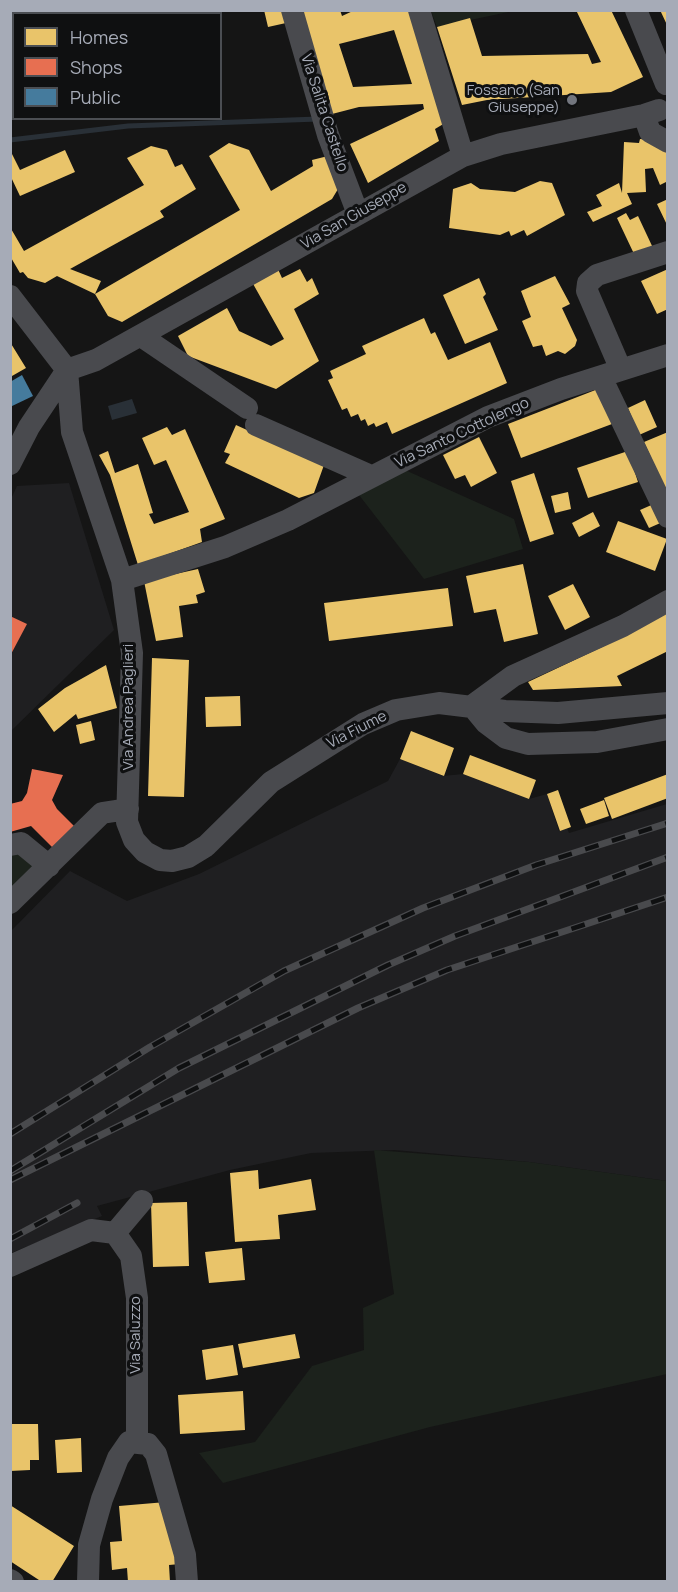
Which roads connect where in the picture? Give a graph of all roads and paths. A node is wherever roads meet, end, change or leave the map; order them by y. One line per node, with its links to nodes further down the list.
1 (292, 10): 8 (street, Via Salita Castello)
2 (419, 10): 7 (street)
3 (636, 10): 4 (street)
4 (667, 84): 5 (street)
5 (657, 114): 6 (street); 7 (street, Via San Giuseppe)
6 (668, 142)
7 (463, 156): 8 (street, Via San Giuseppe)
8 (358, 214): 11 (street, Via San Giuseppe)
9 (668, 252): 14 (street)
10 (13, 306): 13 (street)
11 (141, 336): 13 (street, Via San Giuseppe); 18 (street)
12 (668, 355): 14 (street, Via Santo Cottolengo)
13 (67, 370): 15 (street); 16 (street, Via Andrea Paglieri)
14 (611, 373): 18 (street, Via Santo Cottolengo); 19 (street)
15 (34, 419): 16 (street); 17 (street)
16 (71, 425): 20 (street, Via Andrea Paglieri)
17 (10, 464)
18 (371, 476): 20 (street, Via Santo Cottolengo)
19 (668, 517)
20 (122, 580): 25 (street, Via Andrea Paglieri)
21 (668, 601): 23 (street)
22 (668, 703): 23 (street, Via Fiume)
23 (472, 706): 24 (street); 25 (street, Via Fiume)
24 (668, 729)
25 (128, 809): 27 (street)
26 (10, 845): 27 (street)
27 (49, 866): 28 (street)
28 (10, 903)
29 (142, 1201): 30 (street)
30 (115, 1233): 31 (street); 32 (street, Via Saluzzo)
31 (10, 1266)
32 (142, 1443): 33 (street); 34 (street, Via Saluzzo)
33 (88, 1581)
34 (187, 1581)

